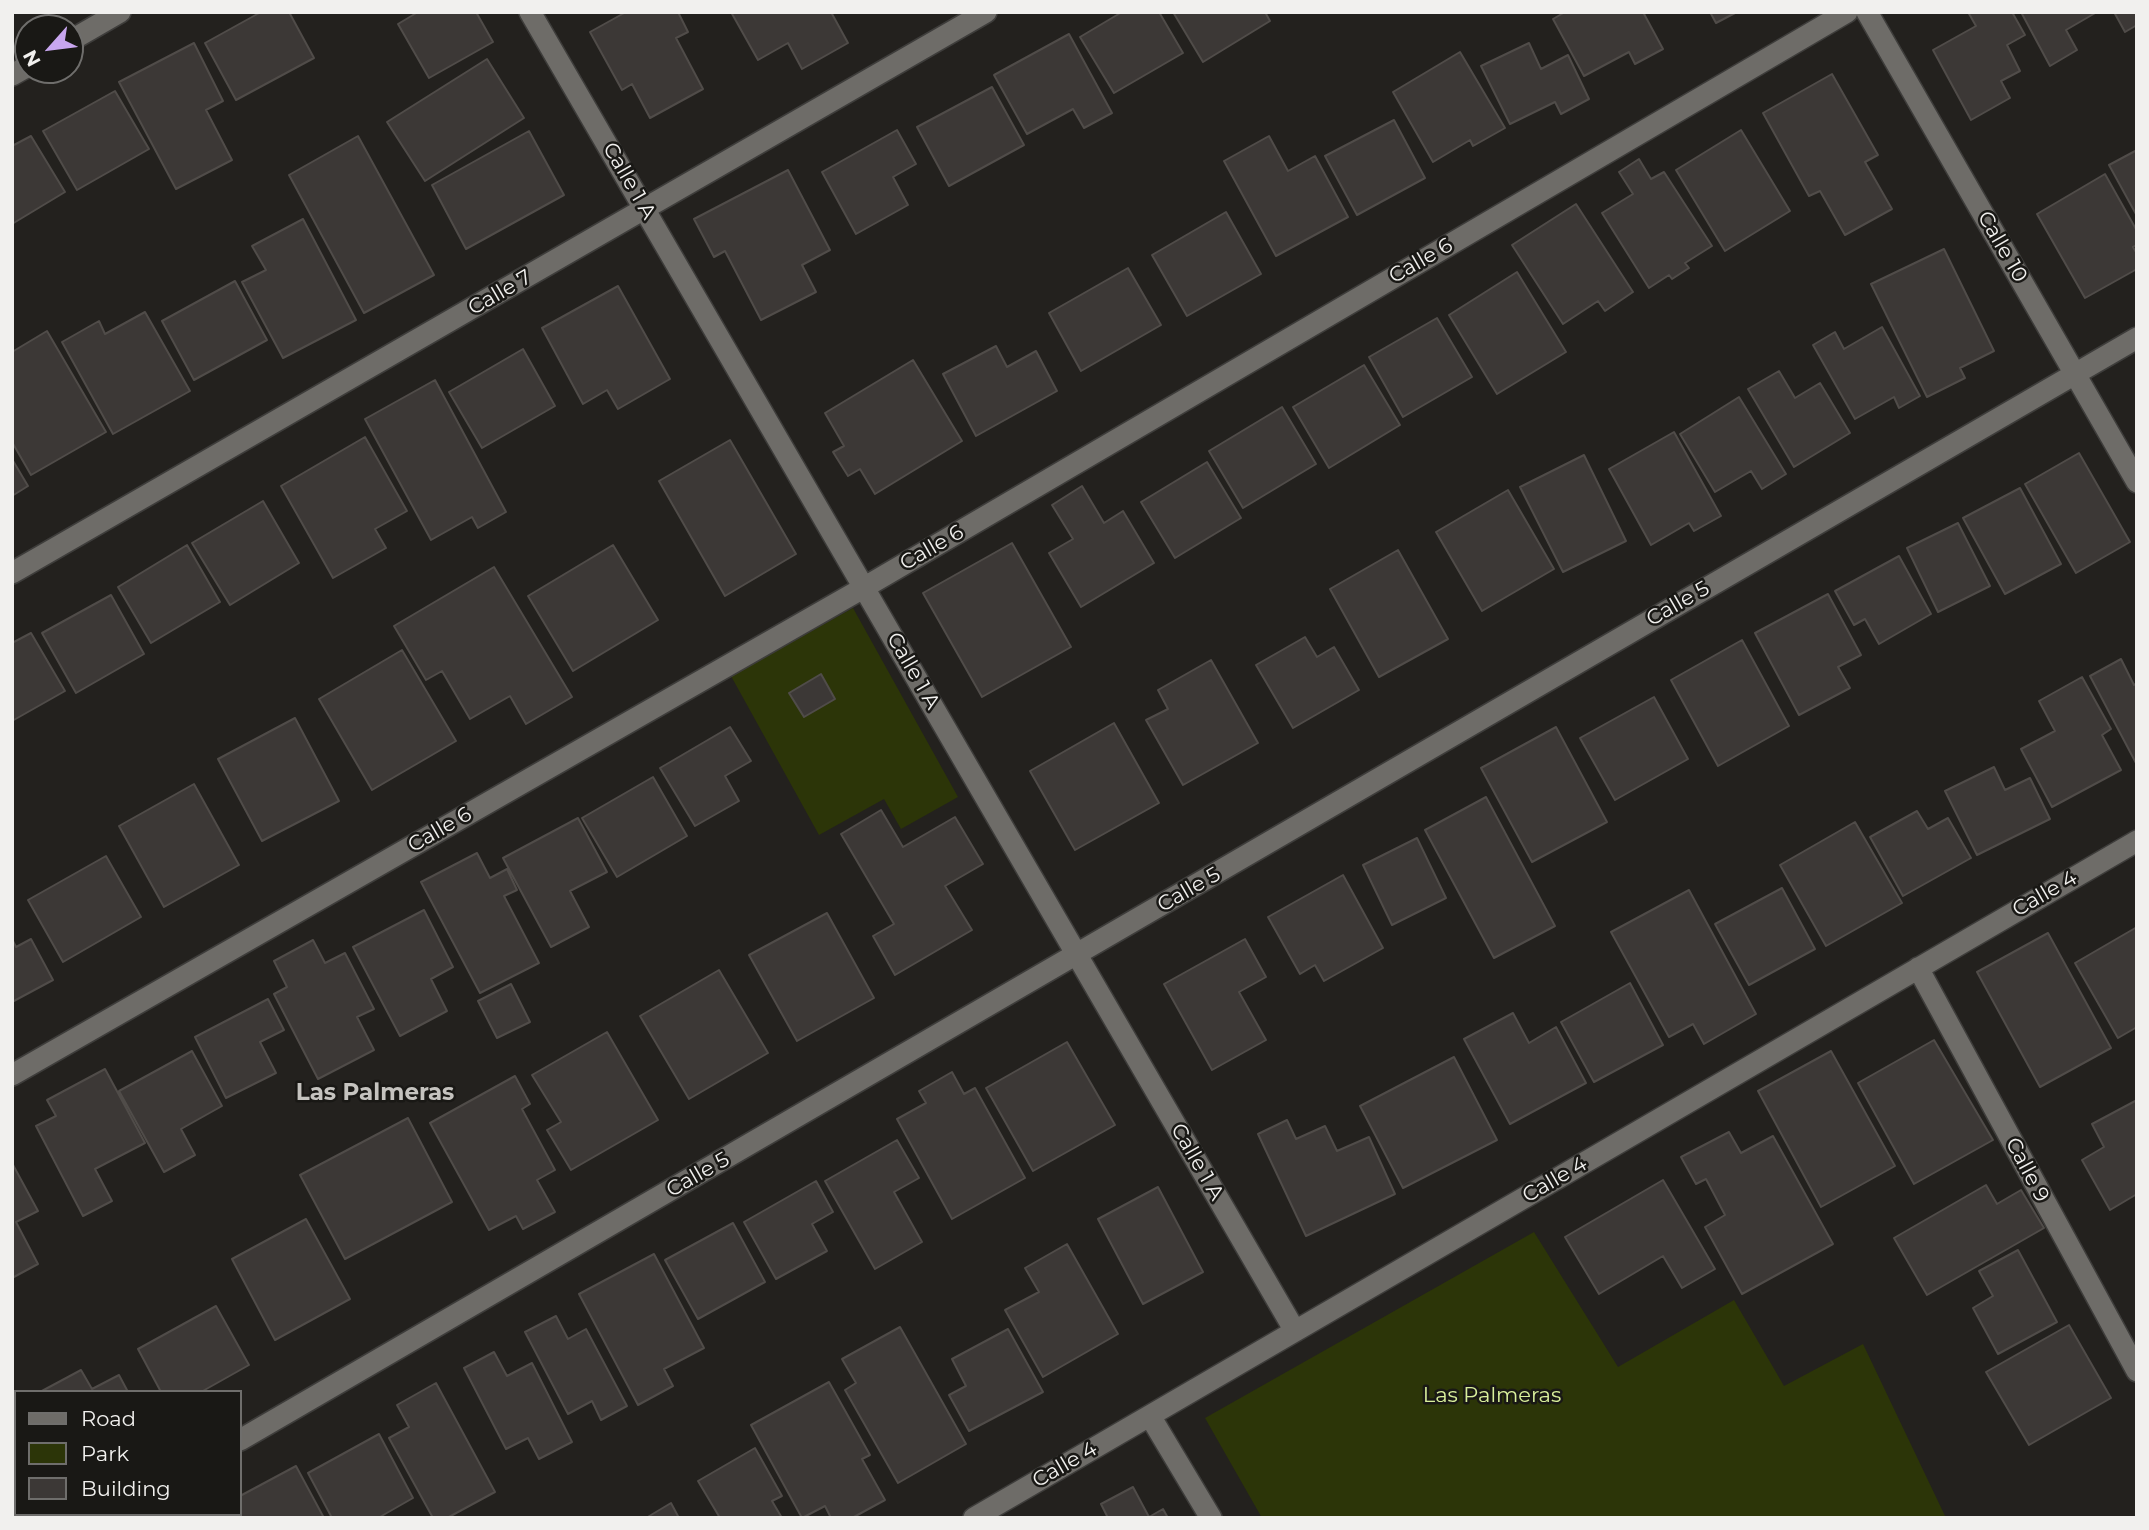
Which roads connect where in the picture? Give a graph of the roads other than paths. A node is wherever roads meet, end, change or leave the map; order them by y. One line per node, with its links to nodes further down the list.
1 (120, 12): 6 (street)
2 (530, 12): 7 (street, Calle 1 A)
3 (986, 12): 7 (street, Calle 7)
4 (1847, 12): 12 (street, Calle 6)
5 (1867, 12): 9 (street, Calle 10)
6 (84, 33)
7 (646, 209): 11 (street, Calle 7); 12 (street, Calle 1 A)
8 (2137, 338): 9 (street, Calle 5)
9 (2074, 373): 10 (street, Calle 10); 14 (street, Calle 5)
10 (2137, 482)
11 (12, 573)
12 (865, 587): 14 (street, Calle 1 A); 16 (street, Calle 6)
13 (2137, 841): 15 (street, Calle 4)
14 (1077, 956): 17 (street, Calle 1 A); 20 (street, Calle 5)
15 (1918, 968): 17 (street, Calle 4); 18 (street, Calle 9)
16 (12, 1075)
17 (1295, 1331): 19 (street, Calle 4)
18 (2137, 1371)
19 (1150, 1416): 21 (street, Calle 4); 22 (street)
20 (242, 1439)
21 (974, 1518)
22 (1211, 1518)

